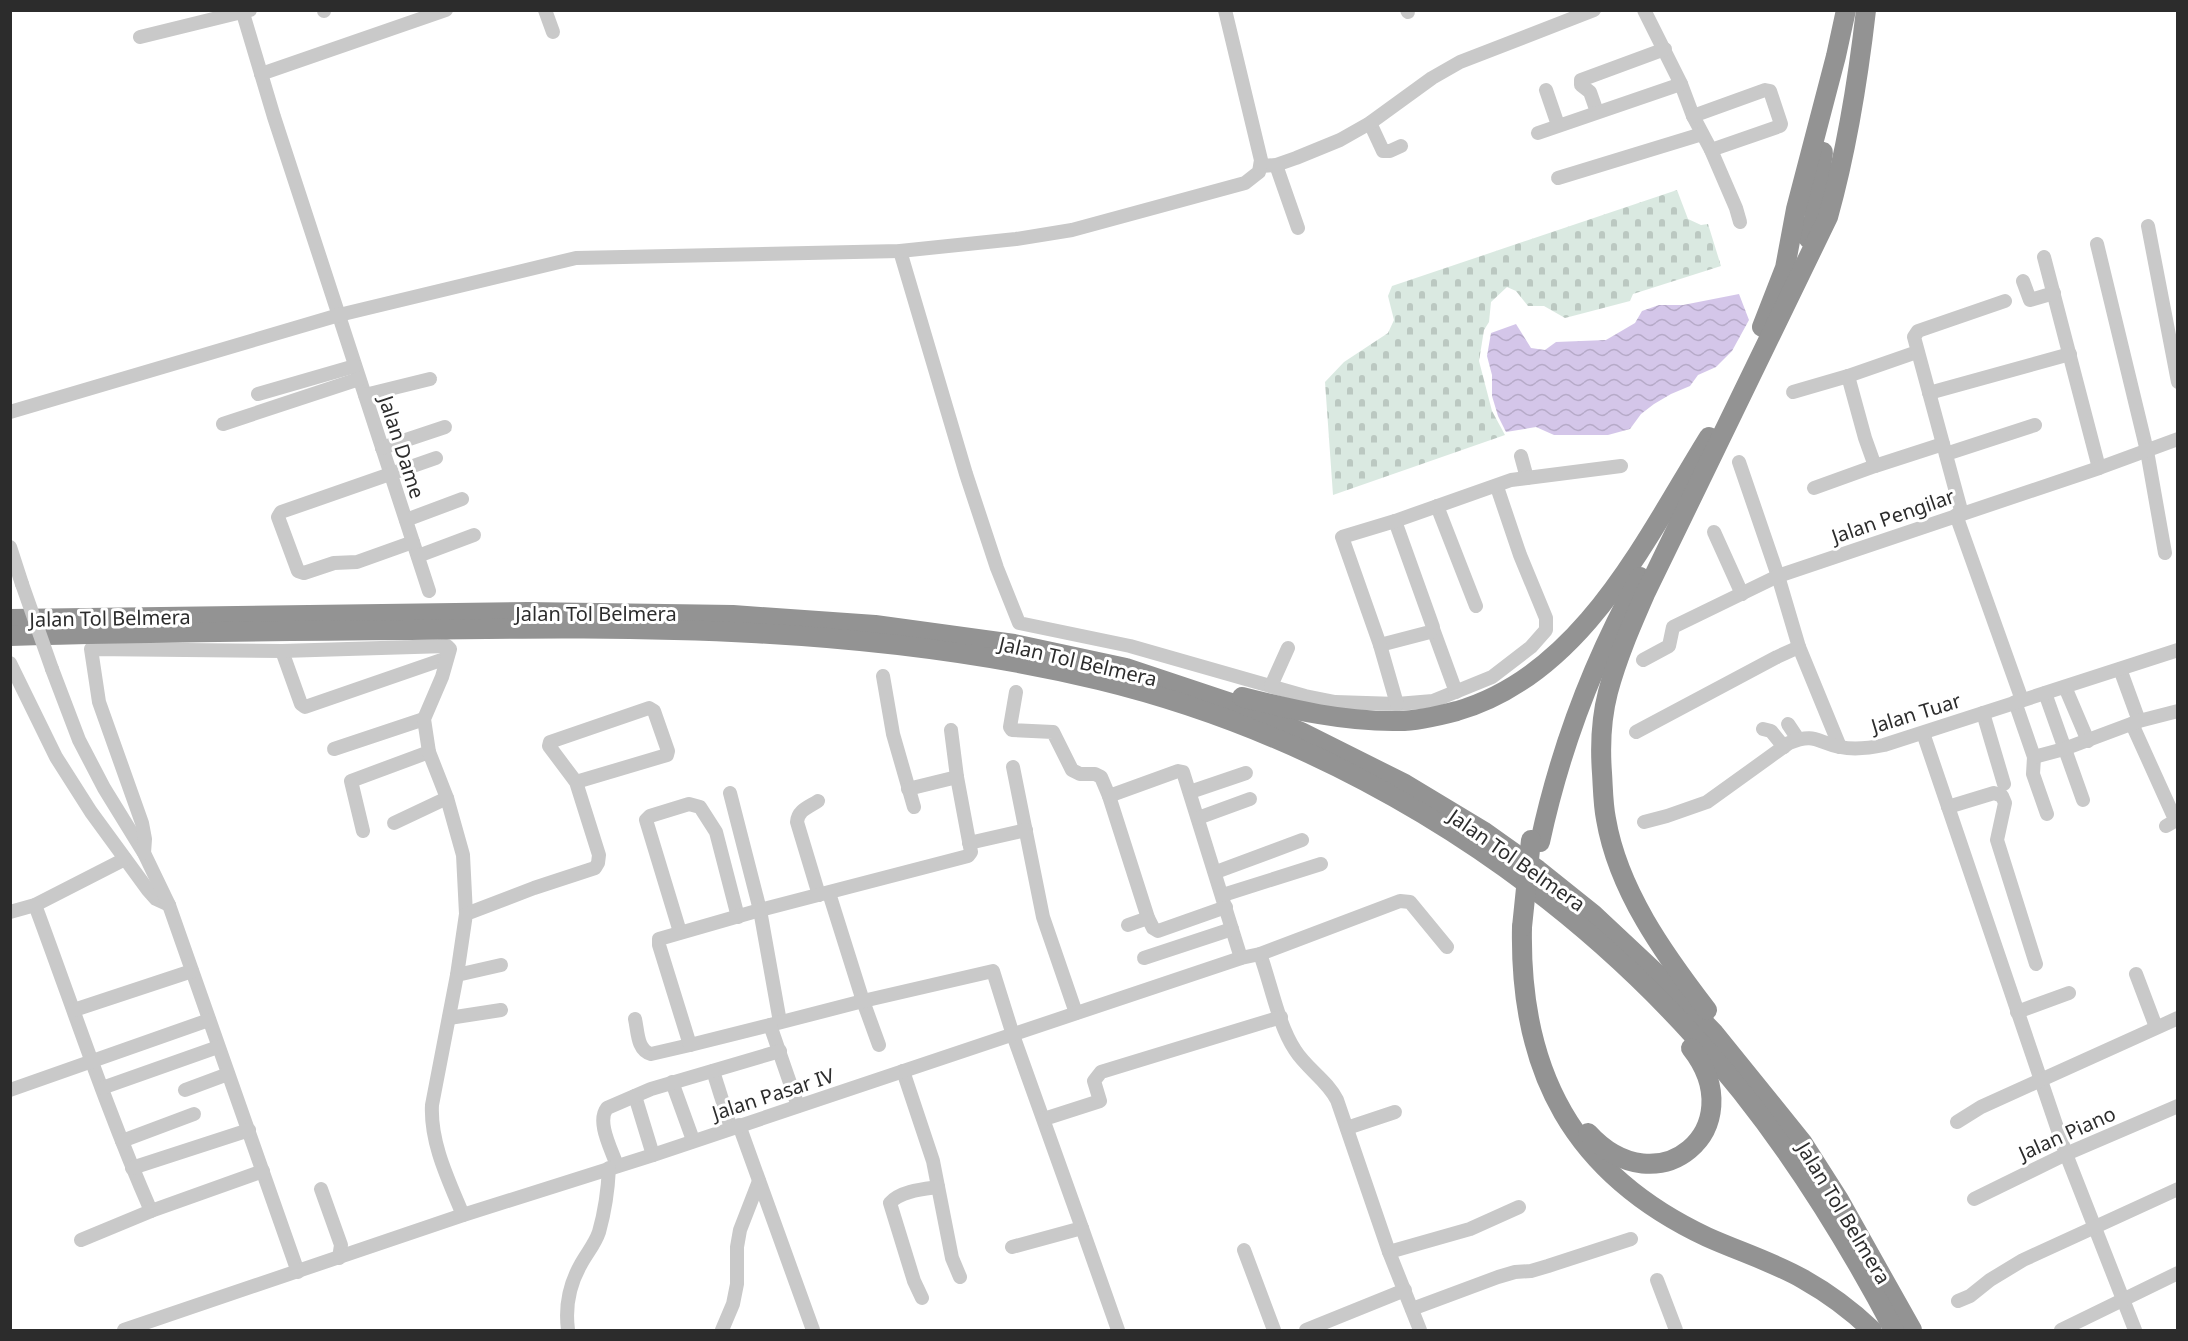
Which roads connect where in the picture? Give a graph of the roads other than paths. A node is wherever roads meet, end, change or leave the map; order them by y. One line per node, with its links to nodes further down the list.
1 (446, 10): 13 (street)
2 (545, 10): 10 (street)
3 (1225, 10): 25 (street)
4 (1594, 10): 18 (street)
5 (1644, 10): 12 (street)
6 (1846, 10): 53 (highway)
7 (1860, 10): 35 (highway)
8 (1866, 10): 35 (highway)
9 (245, 11): 11 (street); 13 (street, Jalan Dame)
10 (553, 32)
11 (140, 37)
12 (1665, 49): 14 (street); 16 (street)
13 (261, 74): 37 (street, Jalan Dame)
14 (1681, 84): 16 (street); 17 (street)
15 (1546, 90): 19 (street)
16 (1597, 112): 19 (street)
17 (1693, 116): 21 (street); 23 (street)
18 (1370, 123): 22 (street); 24 (street)
19 (1558, 125): 20 (street)
20 (1538, 133)
21 (1702, 134): 23 (street); 26 (street)
22 (1401, 146)
23 (1711, 150): 27 (street)
24 (1276, 165): 25 (street); 29 (street)
25 (1261, 166): 31 (street)
26 (1558, 178)
27 (1740, 222)
28 (2148, 226): 43 (street)
29 (1298, 228)
30 (2097, 244): 57 (street)
31 (900, 251): 37 (street); 97 (street)
32 (2044, 257): 34 (street)
33 (2023, 281): 34 (street)
34 (2054, 292): 39 (street)
35 (1788, 301): 49 (highway)
36 (2005, 302): 38 (street)
37 (339, 315): 40 (street, Jalan Dame); 48 (street)
38 (1917, 352): 41 (street); 45 (street)
39 (2070, 354): 45 (street); 63 (street)
40 (357, 373): 46 (street); 47 (street, Jalan Dame); 50 (street)
41 (1848, 376): 44 (street); 62 (street)
42 (429, 380): 47 (street)
43 (2178, 382)
44 (1793, 392)
45 (1929, 393): 56 (street)
46 (258, 394)
47 (365, 395): 55 (street, Jalan Dame)
48 (10, 412)
49 (1733, 413): 144 (highway); 205 (highway)
50 (223, 424)
51 (2035, 425): 56 (street)
52 (445, 427): 55 (street)
53 (1712, 433): 94 (highway); 144 (highway)
54 (2178, 439): 57 (street, Jalan Pengilar)
55 (382, 448): 64 (street, Jalan Dame)
56 (1944, 449): 62 (street); 70 (street)
57 (2147, 451): 63 (street, Jalan Pengilar); 77 (street)
58 (1521, 456): 65 (street)
59 (436, 458): 64 (street)
60 (1739, 462): 79 (street)
61 (1622, 466): 65 (street)
62 (1875, 466): 67 (street)
63 (2099, 468): 70 (street, Jalan Pengilar)
64 (390, 473): 71 (street, Jalan Dame); 75 (street)
65 (1527, 478): 66 (street)
66 (1497, 487): 69 (street); 99 (street)
67 (1814, 488)
68 (462, 499): 71 (street)
69 (1437, 506): 72 (street); 82 (street)
70 (1959, 515): 79 (street, Jalan Pengilar); 102 (street)
71 (406, 520): 75 (street, Jalan Dame)
72 (1395, 522): 84 (street); 86 (street)
73 (1714, 532): 81 (street)
74 (474, 535): 78 (street)
75 (413, 542): 78 (street, Jalan Dame)
76 (10, 547): 146 (street, bridge)
77 (2165, 553)
78 (418, 556): 80 (street, Jalan Dame)
79 (1778, 576): 81 (street, Jalan Pengilar); 87 (street)
80 (429, 591)
81 (1742, 594): 92 (street, Jalan Pengilar)
82 (1476, 606)
83 (10, 619): 94 (highway, Jalan Tol Belmera)
84 (1433, 629): 86 (street); 99 (street)
85 (10, 636): 170 (highway, Jalan Tol Belmera)
86 (1380, 645): 103 (street)
87 (1799, 647): 111 (street); 116 (street)
88 (1288, 648): 97 (street)
89 (2178, 650): 95 (street, Jalan Tuar)
90 (282, 651): 91 (street); 91 (street); 146 (street)
91 (447, 658): 106 (street)
92 (1643, 660)
93 (10, 663): 147 (street)
94 (1126, 668): 205 (highway, Jalan Tol Belmera)
95 (2120, 669): 98 (street, Jalan Tuar); 107 (street)
96 (884, 676): 126 (street)
97 (1271, 686): 103 (street)
98 (2065, 687): 101 (street, Jalan Tuar); 114 (street)
99 (1456, 692): 103 (street)
100 (1016, 693): 129 (street)
101 (2045, 693): 102 (street, Jalan Tuar); 118 (street)
102 (2018, 701): 105 (street, Jalan Tuar); 120 (street)
103 (1396, 704)
104 (2178, 711): 107 (street)
105 (1983, 713): 112 (street, Jalan Tuar); 125 (street)
106 (424, 719): 117 (street); 119 (street)
107 (2136, 723): 114 (street); 140 (street)
108 (1788, 724): 113 (street)
109 (1763, 729): 115 (street)
110 (951, 730): 123 (street)
111 (1636, 732)
112 (1923, 733): 116 (street, Jalan Tuar); 135 (street)
113 (1798, 739): 115 (street); 116 (street, Jalan Tuar)
114 (2088, 741): 118 (street)
115 (1784, 747): 138 (street)
116 (1840, 747)
117 (334, 749)
118 (2064, 749): 120 (street); 132 (street)
119 (429, 752): 130 (street); 142 (street)
120 (2034, 757): 136 (street)
121 (1013, 767): 141 (street)
122 (1246, 773): 127 (street)
123 (957, 777): 126 (street); 145 (street)
124 (576, 782): 124 (street); 156 (street)
125 (2004, 784)
126 (908, 789): 134 (street)
127 (1190, 792): 129 (street); 137 (street)
128 (730, 793): 154 (street)
129 (1109, 796): 158 (street)
130 (447, 798): 139 (street); 156 (street)
131 (1250, 799): 137 (street)
132 (2083, 800)
133 (818, 801): 150 (street)
134 (914, 807)
135 (1948, 807): 167 (street); 177 (street)
136 (2047, 814)
137 (1198, 818): 149 (street)
138 (1644, 822)
139 (394, 823)
140 (2166, 826)
141 (1026, 830): 145 (street); 178 (street)
142 (363, 831)
143 (1302, 840): 149 (street)
144 (1536, 841): 160 (highway)
145 (969, 843): 150 (street)
146 (144, 853): 153 (street)
147 (125, 859): 152 (street); 153 (street)
148 (1321, 864): 151 (street)
149 (1216, 872): 151 (street)
150 (824, 894): 154 (street); 174 (street)
151 (1224, 901): 158 (street); 161 (street)
152 (35, 905): 155 (street); 176 (street)
153 (169, 905): 169 (street)
154 (760, 910): 157 (street); 184 (street)
155 (10, 912)
156 (466, 914): 172 (street)
157 (738, 917): 162 (street); 162 (street)
158 (1148, 918): 159 (street)
159 (1128, 925)
160 (1526, 927): 170 (highway); 252 (highway)
161 (1232, 929): 165 (street); 166 (street)
162 (680, 932): 187 (street)
163 (1447, 948): 164 (street, Jalan Pasar IV)
164 (1260, 954): 166 (street, Jalan Pasar IV); 179 (street)
165 (1144, 958)
166 (1241, 958): 178 (street, Jalan Pasar IV)
167 (2036, 964)
168 (501, 965): 172 (street)
169 (192, 971): 176 (street); 183 (street)
170 (1634, 974): 253 (highway, Jalan Tol Belmera)
171 (2136, 974): 185 (street)
172 (457, 975): 180 (street)
173 (2069, 993): 177 (street)
174 (863, 1001): 184 (street); 186 (street); 188 (street)
175 (501, 1010): 180 (street)
176 (74, 1011): 191 (street)
177 (2017, 1012): 195 (street)
178 (1076, 1013): 186 (street, Jalan Pasar IV)
179 (1281, 1017): 206 (street); 209 (street)
180 (449, 1018): 225 (street)
181 (2178, 1018): 185 (street)
182 (635, 1019): 187 (street)
183 (208, 1020): 189 (street); 191 (street)
184 (775, 1024): 187 (street); 190 (street)
185 (2156, 1027): 195 (street)
186 (1013, 1035): 193 (street, Jalan Pasar IV); 206 (street)
187 (690, 1045)
188 (879, 1045)
189 (218, 1047): 194 (street); 197 (street)
190 (780, 1051): 192 (street); 201 (street)
191 (90, 1060): 197 (street); 198 (street)
192 (712, 1071): 196 (street); 208 (street)
193 (903, 1071): 201 (street, Jalan Pasar IV); 219 (street)
194 (228, 1074): 199 (street); 210 (street)
195 (2040, 1079): 207 (street); 213 (street)
196 (672, 1082): 200 (street); 211 (street)
197 (102, 1088): 212 (street)
198 (10, 1090)
199 (185, 1090)
200 (635, 1096): 214 (street); 215 (street)
201 (798, 1106): 208 (street, Jalan Pasar IV)
202 (2178, 1106): 213 (street, Jalan Piano)
203 (1395, 1112): 209 (street)
204 (194, 1114): 212 (street)
205 (1781, 1115): 254 (highway, Jalan Tol Belmera)
206 (1044, 1119): 227 (street)
207 (1957, 1122)
208 (735, 1127): 211 (street, Jalan Pasar IV); 218 (street)
209 (1347, 1128): 232 (street)
210 (249, 1130): 216 (street); 217 (street)
211 (693, 1140): 214 (street, Jalan Pasar IV)
212 (122, 1141): 216 (street)
213 (2067, 1154): 222 (street, Jalan Piano); 226 (street)
214 (652, 1155): 215 (street, Jalan Pasar IV)
215 (613, 1167): 225 (street, Jalan Pasar IV); 244 (street)
216 (132, 1168): 224 (street)
217 (263, 1171): 224 (street); 234 (street)
218 (759, 1180): 245 (street); 246 (street)
219 (938, 1187): 236 (street); 239 (street)
220 (321, 1189): 233 (street)
221 (2178, 1189): 226 (street)
222 (1974, 1199)
223 (1519, 1207): 232 (street)
224 (151, 1211): 229 (street)
225 (463, 1215): 233 (street, Jalan Pasar IV)
226 (2096, 1226): 240 (street); 241 (street)
227 (1082, 1228): 230 (street); 247 (street)
228 (1631, 1239): 242 (street)
229 (81, 1240)
230 (1012, 1246)
231 (1245, 1250): 248 (street)
232 (1389, 1252): 238 (street)
233 (339, 1258): 234 (street, Jalan Pasar IV)
234 (298, 1272): 243 (street, Jalan Pasar IV)
235 (2178, 1274): 240 (street)
236 (960, 1277)
237 (1658, 1280): 251 (street)
238 (1405, 1290): 242 (street); 249 (street)
239 (922, 1298)
240 (2123, 1299): 255 (street); 256 (street)
241 (1958, 1301)
242 (1412, 1309): 250 (street)
243 (124, 1330)
244 (568, 1330)
245 (722, 1330)
246 (813, 1330)
247 (1118, 1330)
248 (1274, 1330)
249 (1306, 1330)
250 (1420, 1330)
251 (1676, 1330)
252 (1872, 1330)
253 (1894, 1330)
254 (1912, 1330)
255 (2061, 1330)
256 (2135, 1330)

